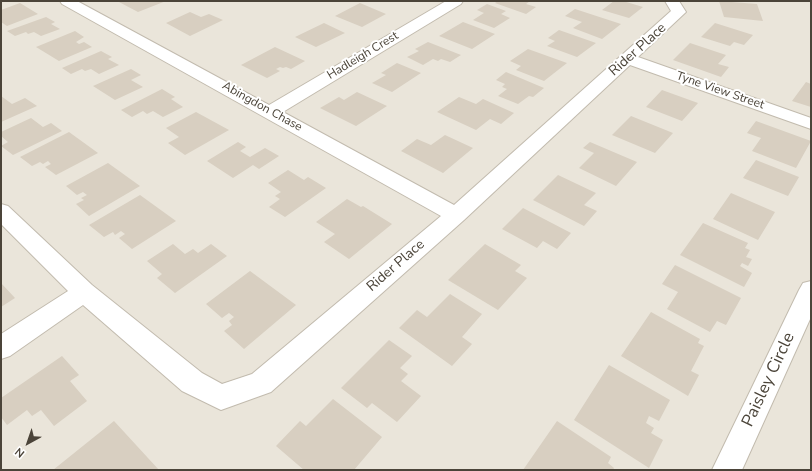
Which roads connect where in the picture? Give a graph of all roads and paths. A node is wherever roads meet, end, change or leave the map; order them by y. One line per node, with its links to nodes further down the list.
1 (67, 1): 5 (street, Abingdon Chase)
2 (456, 1): 5 (street, Hadleigh Crest)
3 (672, 1): 4 (street, Rider Place)
4 (628, 59): 6 (street, Tyne View Street); 8 (street, Rider Place)
5 (270, 112): 8 (street, Abingdon Chase)
6 (811, 124)
7 (1, 211): 10 (street, Rider Place)
8 (456, 215): 10 (street, Rider Place)
9 (811, 290): 12 (street, Paisley Circle)
10 (84, 292): 11 (street)
11 (1, 348)
12 (727, 470)

